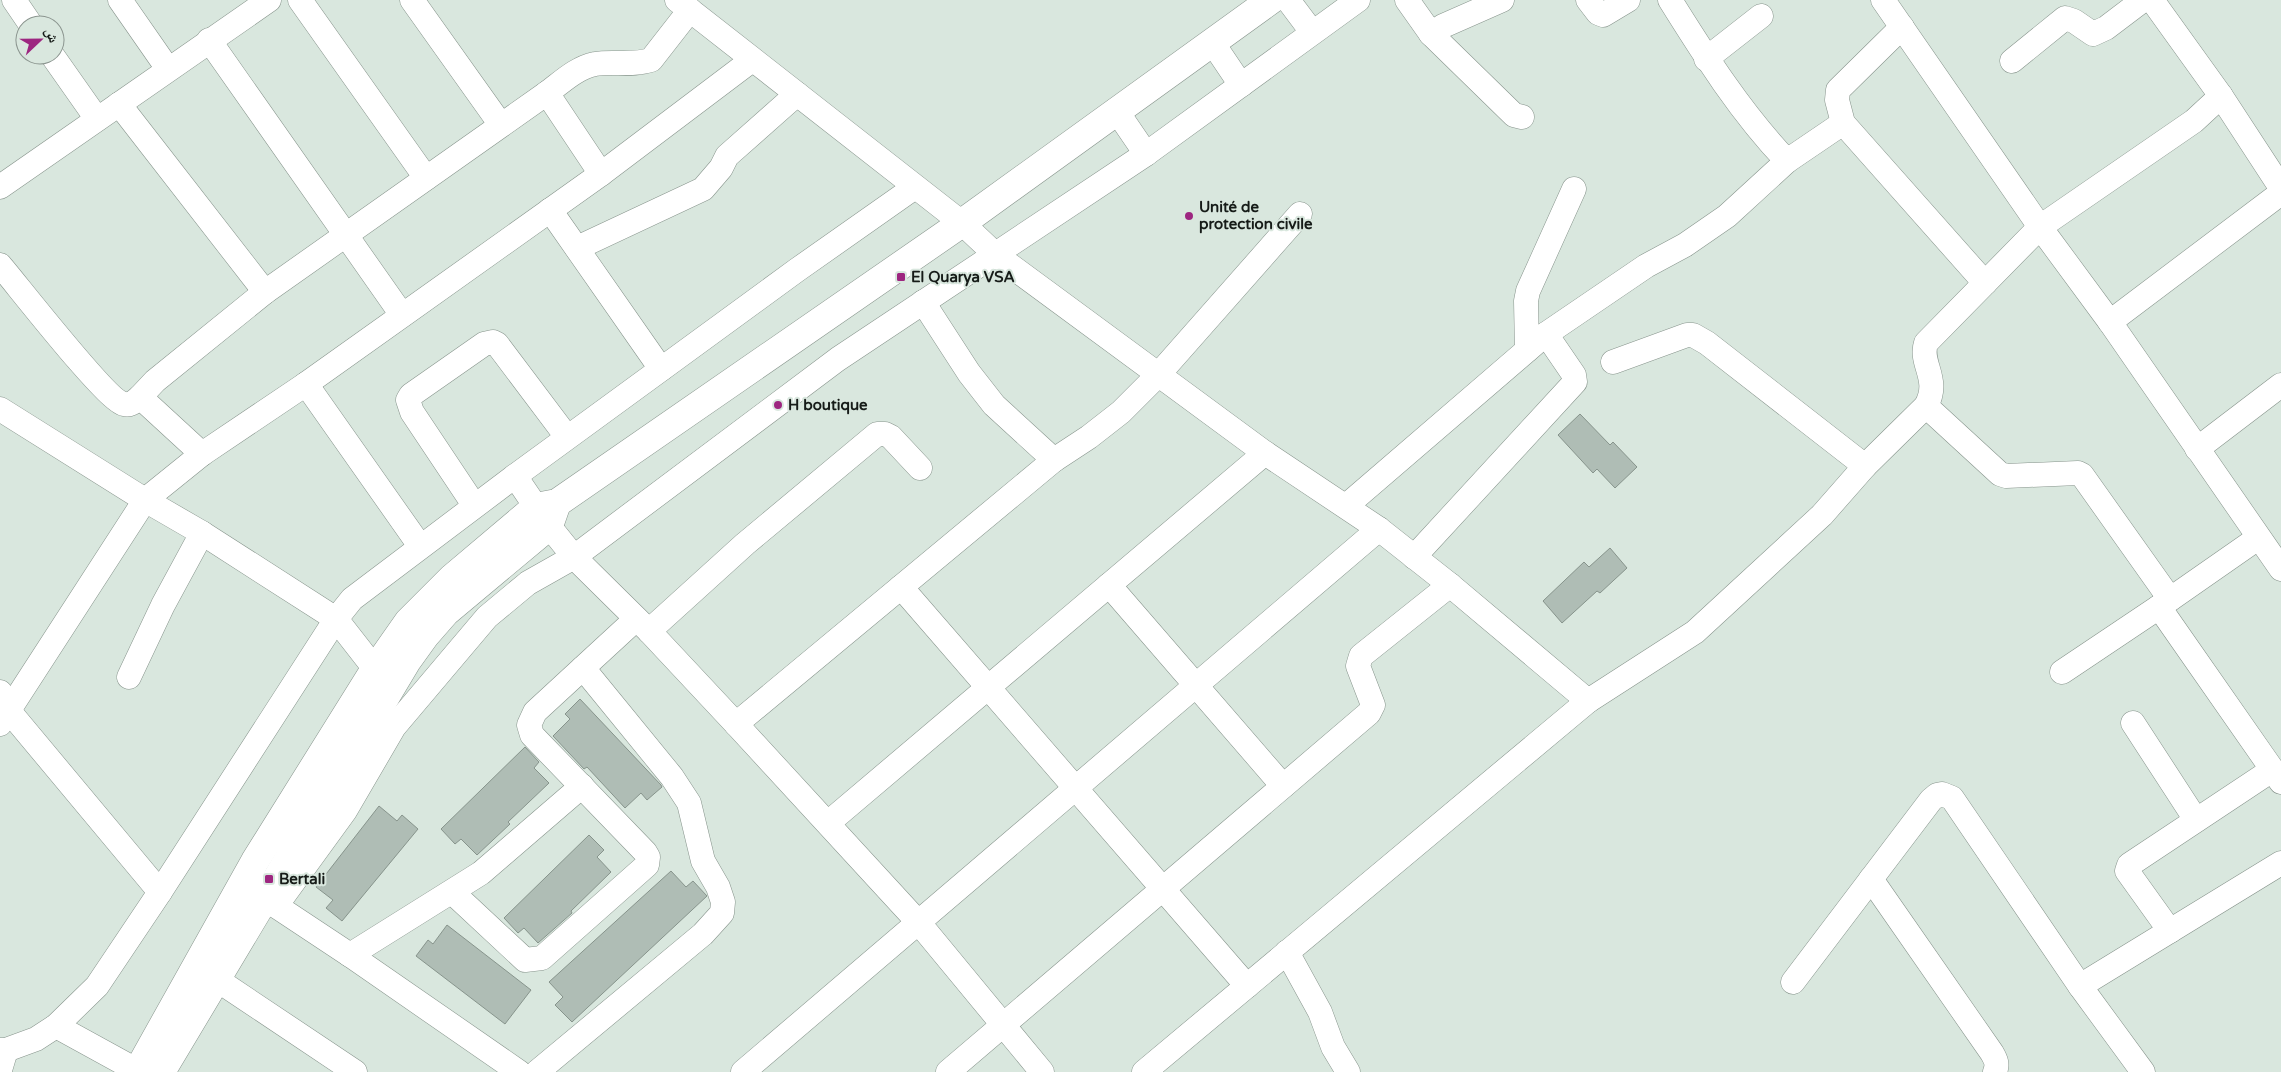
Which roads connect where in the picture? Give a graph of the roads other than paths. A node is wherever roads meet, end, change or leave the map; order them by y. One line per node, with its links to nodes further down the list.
1 (14, 0): 18 (street)
2 (120, 0): 29 (street)
3 (300, 0): 43 (street)
4 (412, 0): 39 (street)
5 (1271, 0): 24 (highway)
6 (1288, 0): 21 (street)
7 (1358, 0): 21 (street)
8 (1407, 0): 22 (street)
9 (1502, 0): 22 (street)
10 (1588, 0): 11 (street)
11 (1628, 0)
12 (1670, 0): 25 (street)
13 (1884, 0): 20 (street)
14 (2143, 0): 27 (street)
15 (2152, 0): 33 (street)
16 (683, 3): 26 (street); 31 (street)
17 (255, 4): 23 (street)
18 (24, 15)
19 (1761, 16): 25 (street)
20 (1902, 27): 38 (street); 52 (street)
21 (1312, 32): 30 (street)
22 (1431, 34): 36 (street)
23 (209, 40): 29 (street); 53 (street)
24 (1212, 42): 30 (street); 35 (highway)
25 (1706, 59): 41 (street)
26 (752, 60): 32 (street); 42 (street)
27 (2012, 61)
28 (59, 65): 37 (street)
29 (168, 69): 34 (street)
30 (1241, 85): 40 (street)
31 (547, 93): 39 (street); 42 (street)
32 (797, 94): 45 (street); 54 (street)
33 (2221, 96): 46 (street); 52 (street)
34 (119, 104): 37 (street); 58 (street)
35 (1116, 110): 40 (street); 51 (highway)
36 (1522, 117)
37 (97, 119): 44 (street)
38 (1843, 123): 41 (street); 57 (street)
39 (501, 125): 43 (street)
40 (1146, 154): 55 (street)
41 (1786, 161): 62 (street)
42 (601, 174): 49 (street)
43 (426, 178): 53 (street)
44 (0, 187)
45 (915, 187): 51 (street); 65 (street)
46 (2281, 188)
47 (1574, 189): 63 (street)
48 (2281, 193): 61 (street)
49 (550, 210): 54 (street); 60 (street)
50 (1300, 214): 66 (street)
51 (962, 223): 55 (street); 83 (highway)
52 (2040, 227): 57 (street); 61 (street)
53 (346, 235): 58 (street); 60 (street)
54 (577, 248): 65 (street)
55 (996, 255): 59 (street); 66 (street)
56 (0, 265): 69 (street)
57 (1985, 283): 70 (street)
58 (265, 292): 69 (street)
59 (923, 302): 76 (street); 88 (street)
60 (402, 315): 67 (street)
61 (2110, 322): 73 (street)
62 (1546, 334): 63 (street); 89 (street)
63 (1527, 350): 82 (street)
64 (1613, 362): 77 (street)
65 (661, 369): 72 (street)
66 (1158, 375): 74 (street); 76 (street)
67 (306, 384): 75 (street); 87 (street)
68 (2281, 385): 73 (street)
69 (140, 397): 75 (street)
70 (1926, 406): 77 (street); 94 (street)
71 (0, 409): 80 (street)
72 (567, 437): 79 (street); 81 (street)
73 (2197, 449): 86 (street)
74 (1265, 453): 82 (street); 91 (street)
75 (202, 454): 80 (street)
76 (1054, 460): 93 (street)
77 (1865, 466): 103 (street)
78 (920, 468): 96 (street)
79 (515, 476): 81 (street); 83 (street)
80 (145, 500): 85 (street); 104 (street)
81 (474, 505): 87 (street)
82 (1346, 506): 84 (street)
83 (547, 512): 88 (street); 98 (highway); 118 (highway)
84 (1379, 529): 89 (street); 102 (street)
85 (202, 533): 95 (street); 100 (street)
86 (2258, 538): 90 (street); 94 (street)
87 (420, 546): 95 (street)
88 (574, 557): 96 (street); 118 (street)
89 (1414, 557): 92 (street)
90 (2281, 569)
91 (1109, 585): 101 (street); 102 (street)
92 (1450, 585): 103 (street); 109 (street)
93 (901, 587): 101 (street); 106 (street)
94 (2164, 603): 99 (street); 107 (street)
95 (336, 618): 98 (street); 116 (street)
96 (642, 625): 97 (street); 106 (street)
97 (583, 668): 108 (street); 133 (street)
98 (375, 669): 130 (highway)
99 (2062, 672)
100 (129, 677)
101 (989, 687): 110 (street); 112 (street)
102 (1195, 687): 109 (street); 110 (street)
103 (1588, 701): 121 (street)
104 (3, 709): 116 (street)
105 (2133, 723): 111 (street)
106 (736, 724): 112 (street)
107 (2277, 776): 111 (street)
108 (582, 786): 117 (street); 117 (street)
109 (1283, 786): 115 (street)
110 (1076, 789): 115 (street); 119 (street)
111 (2196, 820): 120 (street)
112 (828, 823): 119 (street)
113 (2281, 863): 120 (street)
114 (1871, 879): 124 (street); 126 (street); 139 (street)
115 (1162, 890): 125 (street); 128 (street)
116 (160, 892): 127 (street)
117 (452, 892): 122 (street)
118 (270, 902): 122 (street); 123 (highway)
119 (919, 923): 128 (street); 134 (street)
120 (2170, 931): 126 (street)
121 (1287, 952): 125 (street); 138 (street)
122 (350, 955): 132 (street)
123 (216, 979): 130 (highway); 131 (street)
124 (1792, 982)
125 (1247, 986): 137 (street)
126 (2080, 986): 140 (street)
127 (56, 1026): 129 (street); 130 (street)
128 (1004, 1026): 135 (street); 136 (street)
129 (2, 1057)
130 (145, 1072)
131 (355, 1072)
132 (518, 1072)
133 (537, 1072)
134 (743, 1072)
135 (948, 1072)
136 (1042, 1072)
137 (1144, 1072)
138 (1348, 1072)
139 (1995, 1072)
140 (2144, 1072)

